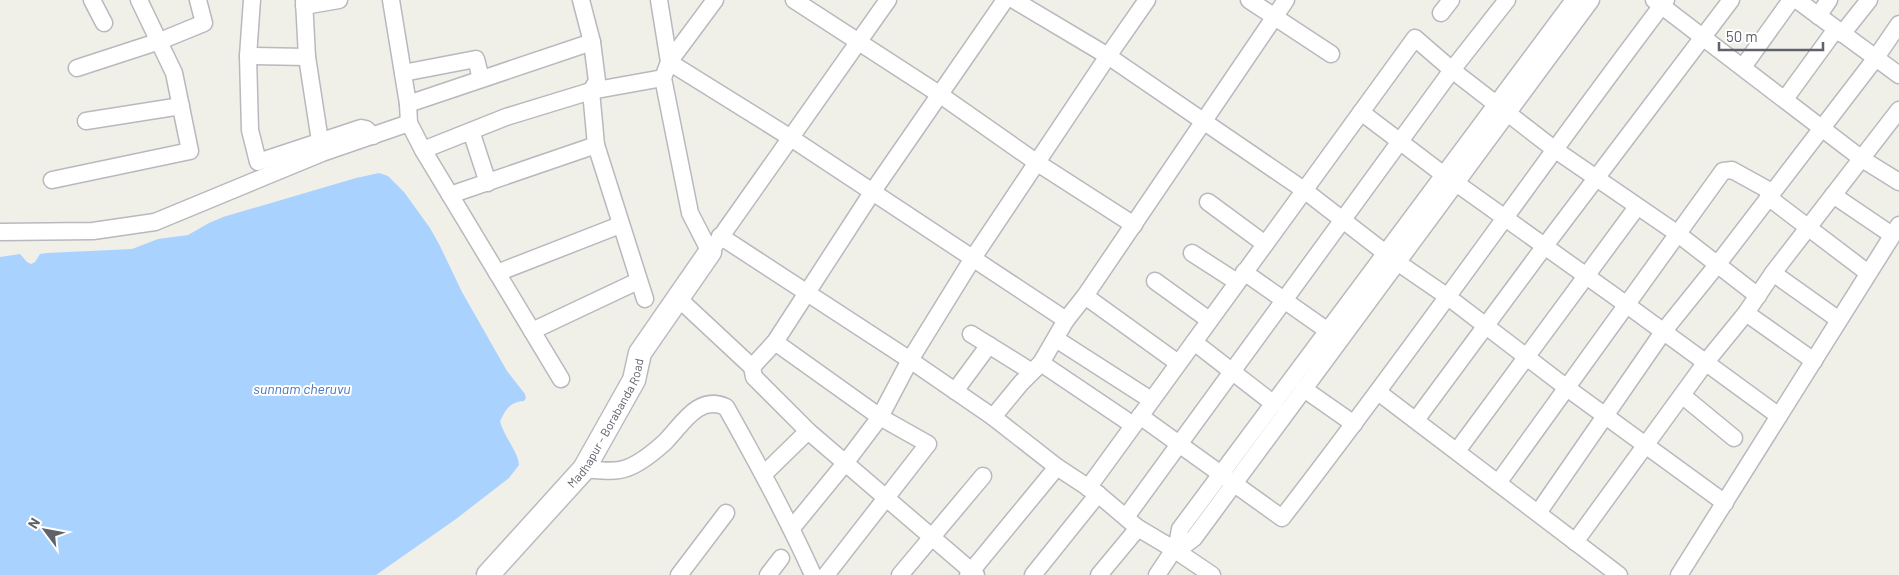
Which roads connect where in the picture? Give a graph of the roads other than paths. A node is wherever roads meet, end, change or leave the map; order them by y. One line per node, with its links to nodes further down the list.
1 (92, 0): 29 (street)
2 (139, 0): 33 (street)
3 (198, 0): 33 (street)
4 (252, 0): 37 (street)
5 (339, 0): 26 (street)
6 (391, 0): 45 (street)
7 (582, 0): 34 (street)
8 (659, 0): 41 (street)
9 (715, 0): 41 (street)
10 (794, 0): 35 (street)
11 (888, 0): 35 (street)
12 (1005, 0): 50 (street)
13 (1014, 0): 38 (street)
14 (1147, 0): 38 (street)
15 (1249, 0): 27 (street)
16 (1286, 0): 27 (street)
17 (1507, 0): 44 (street)
18 (1574, 0): 54 (street)
19 (1591, 0): 54 (street)
20 (1732, 0): 32 (street)
21 (1791, 0): 42 (street)
22 (1797, 0): 28 (street)
23 (1829, 0): 28 (street)
24 (1869, 0): 31 (street)
25 (1661, 2): 32 (street); 67 (street)
26 (304, 3): 39 (street)
27 (1274, 16): 36 (street); 57 (street)
28 (1818, 16): 31 (street)
29 (104, 24)
30 (1899, 24): 40 (street)
31 (1839, 32): 40 (street); 51 (street)
32 (1703, 38): 42 (street); 71 (street)
33 (160, 41): 43 (street); 53 (street)
34 (592, 42): 48 (street); 49 (street)
35 (859, 43): 50 (street); 63 (street)
36 (1331, 54)
37 (248, 56): 39 (street); 64 (street)
38 (1108, 56): 57 (street); 70 (street)
39 (307, 57): 64 (street)
40 (1875, 59): 46 (street); 60 (street)
41 (669, 62): 47 (street); 63 (street)
42 (1743, 67): 51 (street)
43 (77, 68)
44 (1452, 70): 54 (street); 56 (street); 65 (street)
45 (403, 73): 48 (street); 52 (street)
46 (1899, 76)
47 (663, 78): 49 (street); 91 (street)
48 (481, 79): 52 (street)
49 (591, 91): 61 (street); 66 (street)
50 (939, 94): 70 (street); 77 (street)
51 (1785, 99): 60 (street)
52 (408, 104): 59 (street)
53 (181, 106): 58 (street); 73 (street)
54 (1502, 109): 67 (street); 72 (street)
55 (1899, 110): 69 (street)
56 (1361, 112): 65 (street); 76 (street)
57 (1203, 120): 76 (street); 85 (street)
58 (86, 121)
59 (409, 123): 62 (street); 68 (street)
60 (1822, 128): 69 (street); 78 (street)
61 (471, 131): 68 (street); 74 (street)
62 (373, 136): 64 (street); 89 (street)
63 (791, 138): 77 (street); 91 (street)
64 (320, 141)
65 (1400, 142): 72 (street); 84 (street)
66 (596, 145): 74 (street); 86 (street)
67 (1554, 149): 71 (street); 83 (street)
68 (423, 150): 79 (street)
69 (1862, 159): 75 (street); 80 (street)
70 (1036, 162): 85 (street); 95 (street)
71 (1596, 178): 82 (street); 93 (street)
72 (1450, 179): 83 (street); 96 (street)
73 (52, 180)
74 (488, 182): 79 (street)
75 (1899, 182)
76 (1304, 190): 84 (street); 92 (street)
77 (872, 191): 95 (street); 105 (street)
78 (1770, 194): 87 (street); 90 (street); 97 (street)
79 (450, 195): 98 (street)
80 (1834, 195): 87 (street); 88 (street)
81 (1208, 202): 92 (street)
82 (1638, 207): 90 (street); 101 (street)
83 (1504, 218): 93 (street); 108 (street)
84 (1342, 221): 96 (street); 111 (street)
85 (1134, 224): 106 (street)
86 (620, 225): 98 (street); 103 (street)
87 (1809, 227): 99 (street); 100 (street)
88 (1896, 230): 99 (street)
89 (0, 232)
90 (1678, 234): 97 (street); 112 (street)
91 (715, 244): 105 (street); 110 (street, Madhapur - Borabanda Road)
92 (1265, 244): 102 (street)
93 (1544, 247): 101 (street); 117 (street)
94 (1192, 253): 102 (street)
95 (973, 258): 114 (street); 127 (street)
96 (1392, 258): 108 (street); 119 (street); 136 (street)
97 (1717, 265): 107 (street); 120 (street)
98 (497, 273): 118 (street)
99 (1868, 273): 116 (street)
100 (1773, 274): 107 (street); 116 (street)
101 (1586, 276): 112 (street); 126 (street)
102 (1240, 277): 111 (street); 115 (street)
103 (638, 280): 109 (street); 118 (street)
104 (1155, 282): 115 (street)
105 (808, 293): 123 (street); 127 (street)
106 (1085, 296): 114 (street); 130 (street)
107 (1758, 296): 113 (street)
108 (1448, 297): 117 (street); 138 (street)
109 (645, 299)
110 (679, 299): 131 (street); 155 (street, Madhapur - Borabanda Road)
111 (1284, 301): 119 (street); 133 (street)
112 (1627, 305): 120 (street); 135 (street)
113 (1746, 313): 128 (street); 129 (street)
114 (1066, 320): 122 (street)
115 (1209, 320): 124 (street)
116 (1840, 320): 128 (street)
117 (1485, 326): 126 (street); 146 (street)
118 (532, 331): 134 (street)
119 (1328, 331): 141 (street)
120 (1663, 332): 129 (street); 142 (street)
121 (971, 334): 125 (street)
122 (1056, 339): 132 (street); 140 (street)
123 (775, 342): 131 (street); 144 (street)
124 (1194, 342): 130 (street); 133 (street)
125 (989, 345): 132 (street); 137 (street)
126 (1527, 357): 135 (street); 153 (street)
127 (910, 360): 137 (street); 144 (street)
128 (1814, 361): 143 (street)
129 (1706, 362): 139 (street); 143 (street)
130 (1178, 363): 140 (street)
131 (752, 367): 149 (street)
132 (1036, 368): 145 (street); 147 (street)
133 (1232, 372): 141 (street); 151 (street)
134 (561, 379)
135 (1567, 388): 142 (street); 160 (street)
136 (1304, 389): 148 (street); 159 (street)
137 (955, 391): 145 (street)
138 (1378, 392): 146 (street); 148 (street)
139 (1683, 396): 150 (street); 152 (street)
140 (1151, 400): 147 (street)
141 (1274, 404): 159 (street)
142 (1605, 416): 152 (street); 165 (street)
143 (1779, 416): 163 (street)
144 (880, 417): 154 (street); 162 (street)
145 (993, 417): 156 (street)
146 (1416, 420): 153 (street)
147 (1137, 421): 151 (street); 161 (street)
148 (1354, 424): 159 (street)
149 (808, 431): 154 (street); 157 (street)
150 (1734, 438)
151 (1179, 445): 159 (street); 166 (street)
152 (1645, 445): 163 (street); 169 (street)
153 (1457, 451): 160 (street)
154 (846, 462): 162 (street); 167 (street)
155 (585, 467): 157 (street); 172 (street, Madhapur - Borabanda Road)
156 (1057, 467): 161 (street); 173 (street)
157 (764, 474): 167 (street)
158 (983, 476): 168 (street)
159 (1229, 478): 170 (street)
160 (1498, 483): 165 (street)
161 (1093, 491): 166 (street); 179 (street)
162 (888, 498): 168 (street); 177 (street)
163 (1725, 503): 184 (street)
164 (726, 513): 174 (street)
165 (1538, 513): 169 (street)
166 (1132, 522): 170 (street); 180 (street)
167 (792, 528): 176 (street)
168 (931, 537): 173 (street); 178 (street)
169 (1575, 542): 183 (street)
170 (1176, 547): 181 (street); 182 (street)
171 (781, 558): 175 (street)
172 (496, 572)
173 (972, 574)
174 (680, 575)
175 (768, 575)
176 (813, 575)
177 (826, 575)
178 (900, 575)
179 (1033, 575)
180 (1099, 575)
181 (1157, 575)
182 (1212, 575)
183 (1619, 575)
184 (1679, 575)

